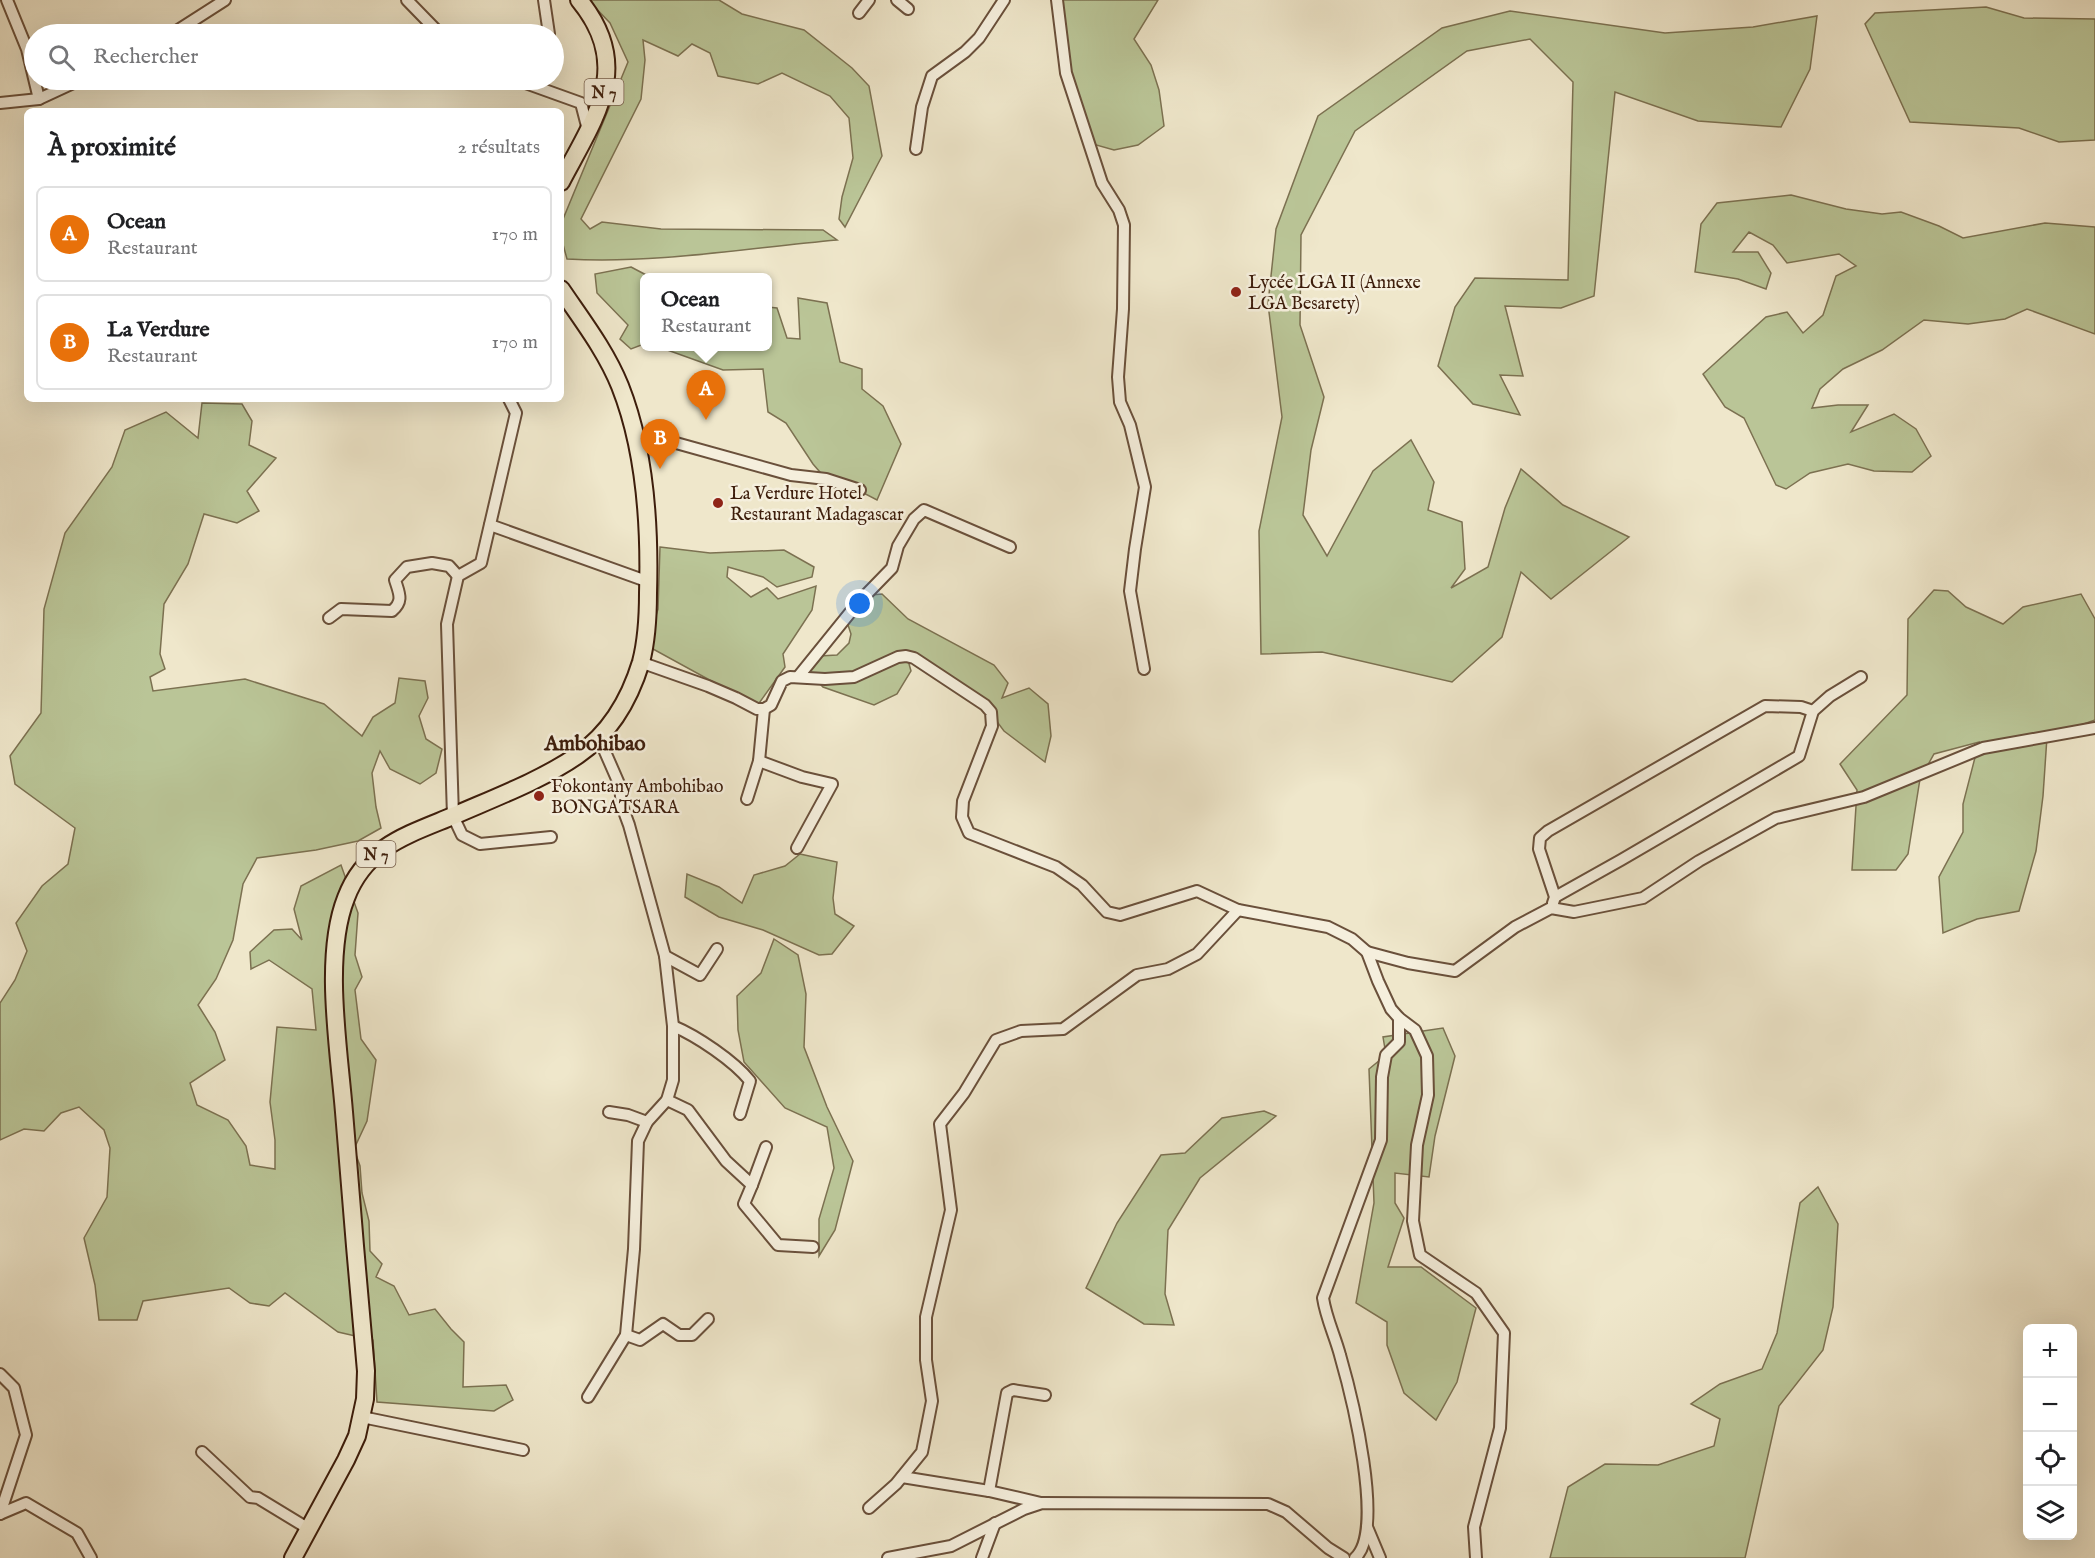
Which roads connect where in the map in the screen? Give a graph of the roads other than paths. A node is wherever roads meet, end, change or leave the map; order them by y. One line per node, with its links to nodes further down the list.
1 (7, 0): 15 (street)
2 (225, 0): 12 (street)
3 (407, 0): 13 (street)
4 (544, 0): 14 (street)
5 (579, 0): 21 (main road, N 7)
6 (869, 0): 11 (street)
7 (897, 0): 10 (street)
8 (1004, 0): 22 (street)
9 (1057, 0): 34 (street)
10 (908, 9)
11 (859, 13)
12 (188, 24)
13 (430, 24)
14 (548, 24)
15 (24, 42)
16 (37, 90): 19 (street)
17 (58, 90): 19 (street)
18 (556, 90): 21 (street)
19 (39, 99): 20 (street)
20 (0, 103)
21 (588, 130): 23 (main road, N 7)
22 (916, 149)
23 (564, 176)
24 (564, 294): 26 (main road, N 7)
25 (510, 402): 28 (street)
26 (637, 441): 27 (street); 31 (main road, N 7)
27 (860, 490)
28 (490, 525): 30 (street); 31 (street)
29 (1010, 547): 35 (street)
30 (458, 576): 32 (street); 43 (street)
31 (649, 582): 33 (main road, N 7)
32 (329, 618)
33 (640, 662): 37 (street); 40 (main road, N 7)
34 (1144, 669)
35 (798, 677): 37 (street); 48 (street)
36 (1861, 677): 38 (street)
37 (764, 709): 41 (street)
38 (1813, 711): 46 (street); 46 (street)
39 (2095, 728): 47 (street)
40 (599, 738): 43 (main road, N 7); 51 (street)
41 (759, 761): 42 (street); 45 (street)
42 (747, 799)
43 (453, 816): 44 (street); 66 (main road, N 7)
44 (551, 837)
45 (797, 848)
46 (1555, 897): 47 (street)
47 (1551, 908): 50 (street)
48 (1238, 910): 50 (street); 69 (street)
49 (717, 949): 51 (street)
50 (1367, 952): 52 (street)
51 (666, 956): 53 (street)
52 (1399, 1018): 74 (street); 83 (street)
53 (673, 1026): 54 (street); 56 (street)
54 (667, 1100): 57 (street); 59 (street)
55 (609, 1112): 57 (street)
56 (740, 1114)
57 (647, 1122): 62 (street)
58 (766, 1147): 59 (street)
59 (752, 1185): 60 (street)
60 (813, 1247)
61 (708, 1319): 62 (street)
62 (626, 1335): 65 (street)
63 (0, 1374): 76 (street)
64 (1046, 1395): 70 (street)
65 (588, 1396)
66 (362, 1417): 67 (street); 75 (main road, N 7)
67 (523, 1450)
68 (202, 1452): 75 (street)
69 (902, 1477): 70 (street); 72 (street)
70 (989, 1491): 71 (street)
71 (1042, 1503): 73 (street); 80 (street)
72 (869, 1508)
73 (995, 1523): 78 (street); 79 (street)
74 (1367, 1527): 81 (street); 82 (street)
75 (309, 1529): 77 (main road, N 7)
76 (91, 1558)
77 (292, 1558)
78 (888, 1558)
79 (982, 1558)
80 (1344, 1558)
81 (1355, 1558)
82 (1380, 1558)
83 (1476, 1558)

